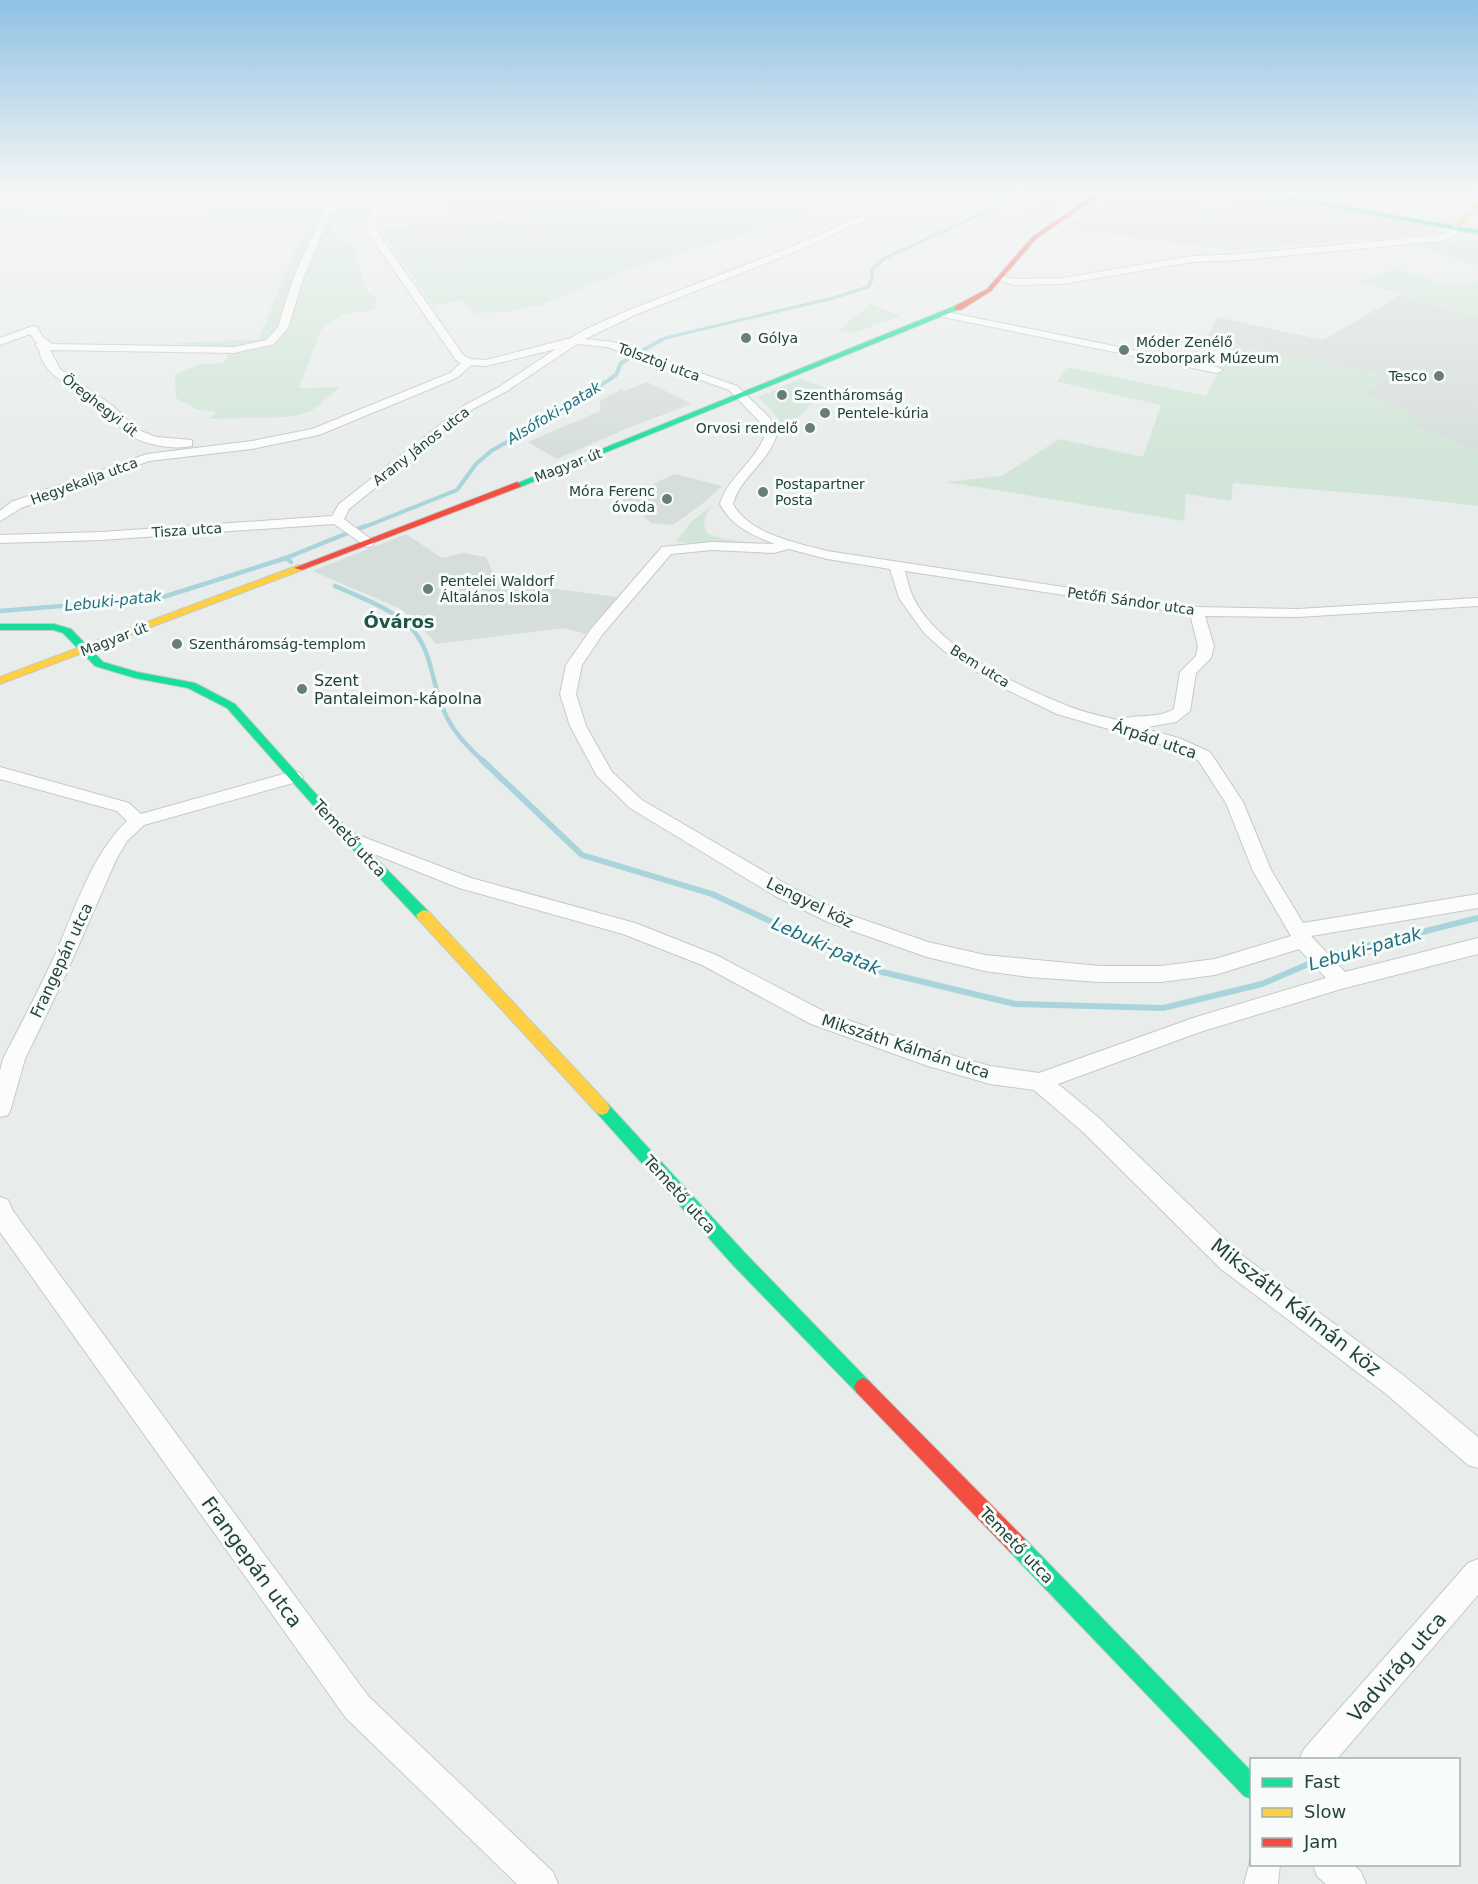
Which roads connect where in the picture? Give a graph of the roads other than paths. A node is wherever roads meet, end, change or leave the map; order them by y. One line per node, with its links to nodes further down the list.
1 (298, 280): 10 (street)
2 (405, 280): 11 (street)
3 (716, 280): 9 (street, Arany János utca)
4 (998, 280): 7 (street, Magyar út)
5 (1004, 280): 6 (street)
6 (1069, 280)
7 (942, 314): 12 (street); 13 (street, Magyar út)
8 (0, 342): 10 (street, Öreghegyi út)
9 (574, 342): 11 (street, Arany János utca); 13 (street, Tolsztoj utca); 16 (street, Arany János utca)
10 (46, 346): 14 (street, Öreghegyi út)
11 (468, 362): 14 (street, Öreghegyi út)
12 (1217, 370)
13 (740, 395): 18 (street, Magyar út); 19 (street, Petőfi Sándor utca)
14 (207, 446): 15 (street, Hegyekalja utca)
15 (0, 517)
16 (342, 524): 17 (street, Tisza utca); 18 (street)
17 (0, 539)
18 (363, 540): 25 (street, Magyar út)
19 (788, 545): 20 (street, Petőfi Sándor utca); 21 (street, Petőfi Sándor utca)
20 (667, 550): 33 (street, Lengyel köz)
21 (896, 566): 23 (street, Petőfi Sándor utca); 27 (street, Bem utca)
22 (1478, 602): 23 (street, Petőfi Sándor utca)
23 (1196, 611): 27 (street, Árpád utca)
24 (0, 627): 25 (street, Temető utca)
25 (84, 651): 26 (street, Magyar út); 29 (street, Temető utca)
26 (0, 681)
27 (1103, 721): 33 (street, Árpád utca)
28 (0, 773): 30 (street)
29 (294, 777): 30 (street); 31 (street, Temető utca)
30 (138, 821): 36 (street, Frangepán utca)
31 (348, 837): 37 (street, Mikszáth Kálmán utca); 43 (street, Temető utca)
32 (1478, 901): 33 (street, Lengyel köz)
33 (1301, 936): 35 (street, Árpád utca)
34 (1478, 945): 35 (street, Mikszáth Kálmán utca)
35 (1341, 981): 37 (street, Mikszáth Kálmán utca)
36 (5, 1063): 38 (street, Frangepán utca)
37 (1039, 1082): 40 (street, Mikszáth Kálmán köz)
38 (0, 1108)
39 (0, 1208): 46 (street, Frangepán utca)
40 (1478, 1455)
41 (1475, 1584): 42 (street, Vadvirág utca)
42 (1317, 1758)
43 (1250, 1787)
44 (1264, 1866): 47 (street)
45 (1331, 1866): 48 (street)
46 (542, 1884)
47 (1261, 1884)
48 (1349, 1884)

